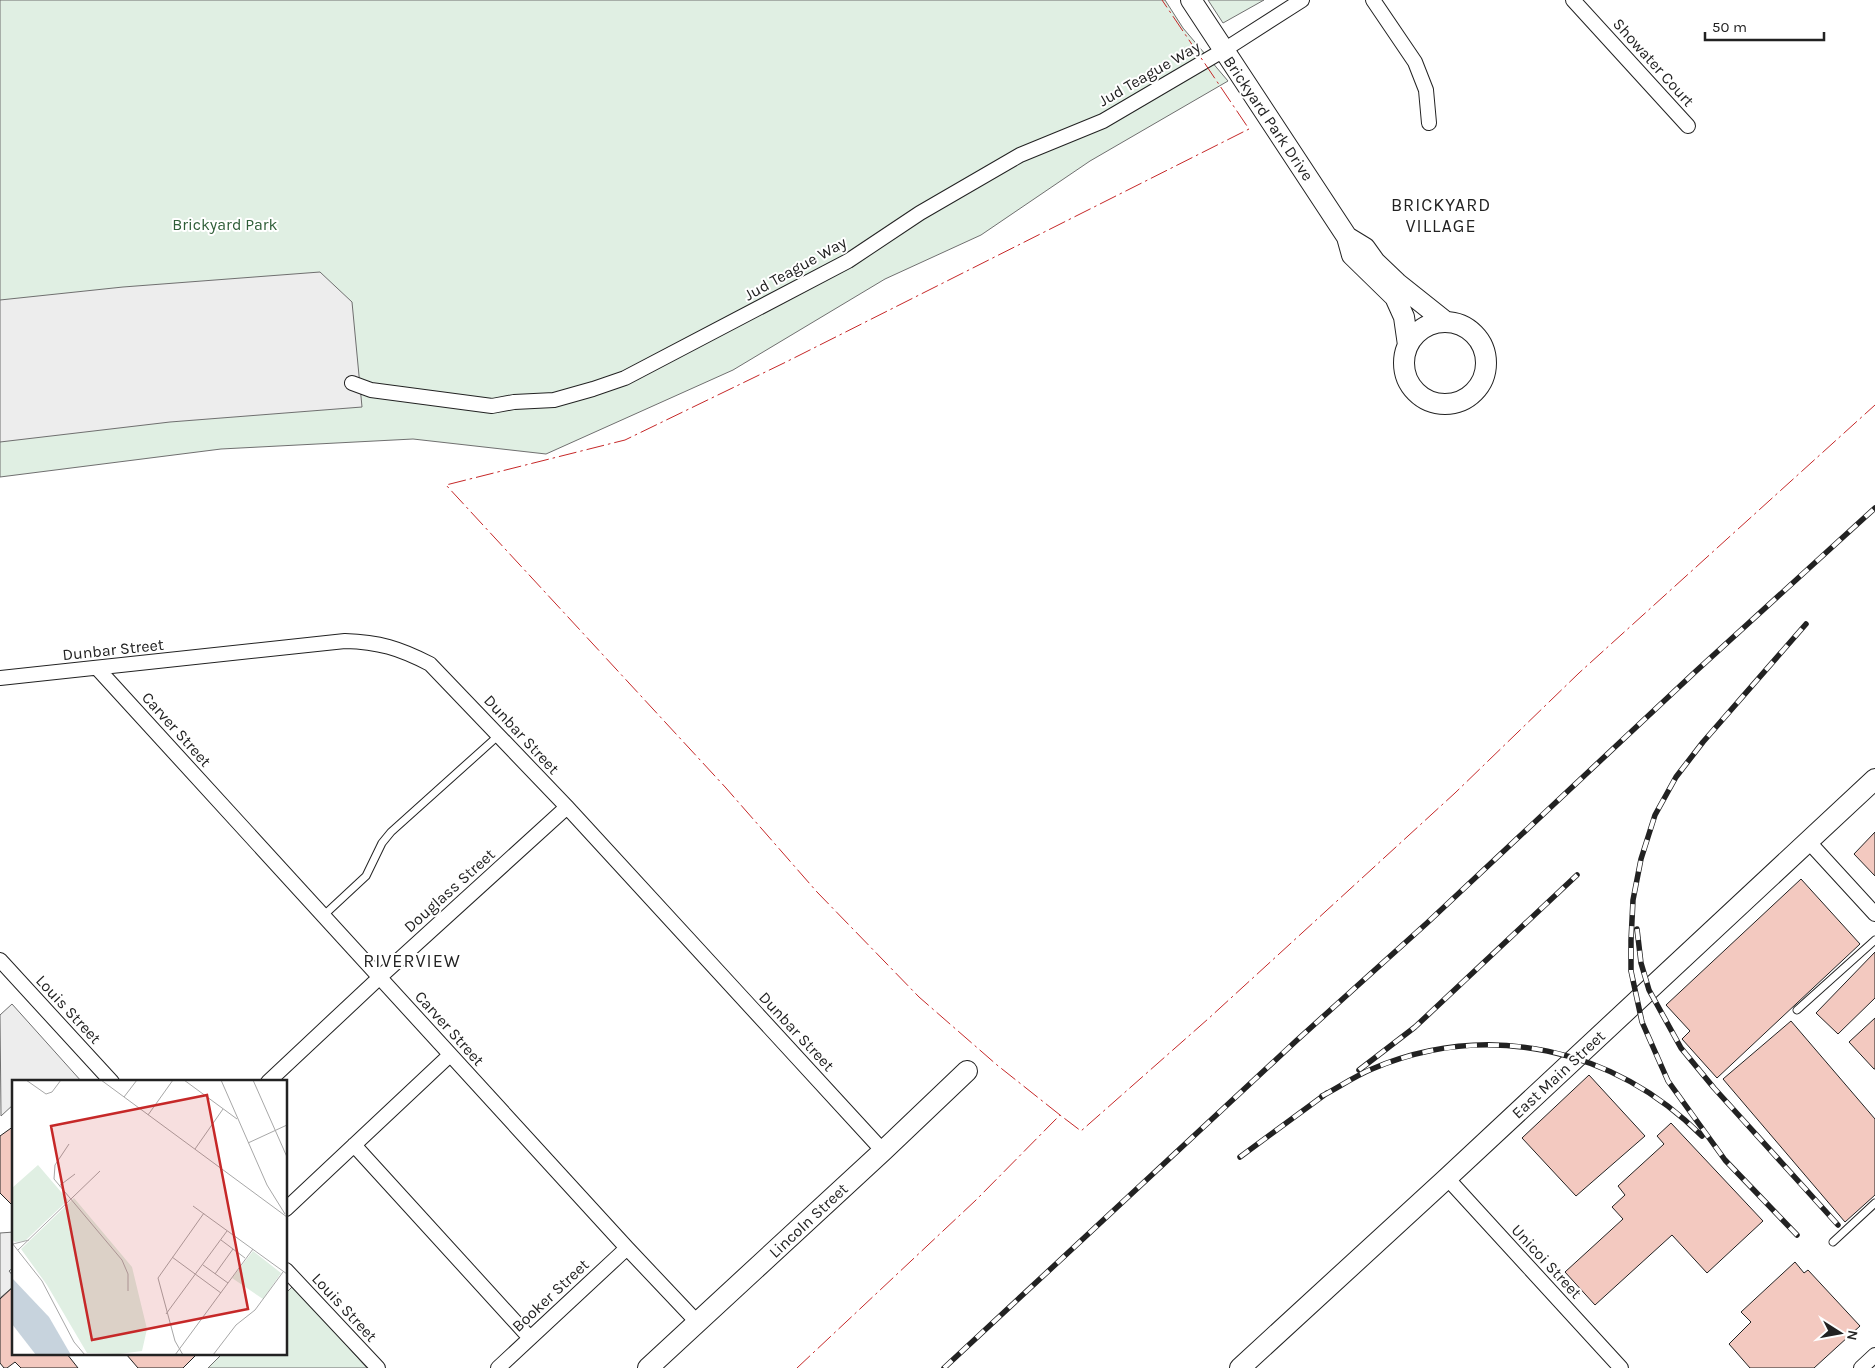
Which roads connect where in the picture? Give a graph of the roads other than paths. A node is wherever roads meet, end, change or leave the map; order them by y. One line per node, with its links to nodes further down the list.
1 (1191, 0): 5 (street, Brickyard Park Drive)
2 (1302, 0): 5 (street)
3 (1373, 0): 6 (street)
4 (1572, 0): 7 (street, Showater Court)
5 (1224, 50): 8 (street, Brickyard Park Drive); 11 (street, Jud Teague Way)
6 (1429, 123)
7 (1688, 126)
8 (1347, 236): 9 (street, Brickyard Park Drive); 10 (street, Brickyard Park Drive)
9 (1446, 322): 10 (street); 10 (street)
10 (1408, 345)
11 (352, 383)
12 (97, 668): 13 (street, Dunbar Street); 14 (street, Dunbar Street); 19 (street, Carver Street)
13 (0, 678)
14 (499, 735): 16 (street, Dunbar Street); 19 (lane)
15 (1875, 779): 17 (street, East Main Street)
16 (567, 807): 22 (street, Douglass Street); 29 (street, Dunbar Street)
17 (1808, 841): 18 (street); 30 (street, East Main Street)
18 (1875, 914)
19 (324, 916): 22 (street, Carver Street)
20 (1875, 940): 23 (lane)
21 (0, 960): 26 (street, Louis Street)
22 (380, 977): 24 (street, Carver Street); 27 (street, Douglass Street)
23 (1798, 1010)
24 (450, 1055): 28 (street); 34 (street, Carver Street)
25 (967, 1071): 29 (street, Lincoln Street)
26 (110, 1080)
27 (270, 1080)
28 (354, 1146): 32 (street); 37 (street)
29 (884, 1151): 36 (street, Lincoln Street)
30 (1447, 1178): 42 (street, East Main Street); 43 (street, Unicoi Street)
31 (1875, 1203): 33 (lane)
32 (288, 1207)
33 (1833, 1242)
34 (627, 1248): 36 (street, Carver Street); 37 (street, Booker Street)
35 (288, 1272): 39 (street, Louis Street)
36 (697, 1322): 41 (street, Lincoln Street)
37 (530, 1338): 40 (street, Booker Street)
38 (1875, 1355): 44 (street)
39 (378, 1368)
40 (498, 1368)
41 (648, 1368)
42 (1240, 1368)
43 (1621, 1368)
44 (1861, 1368)

